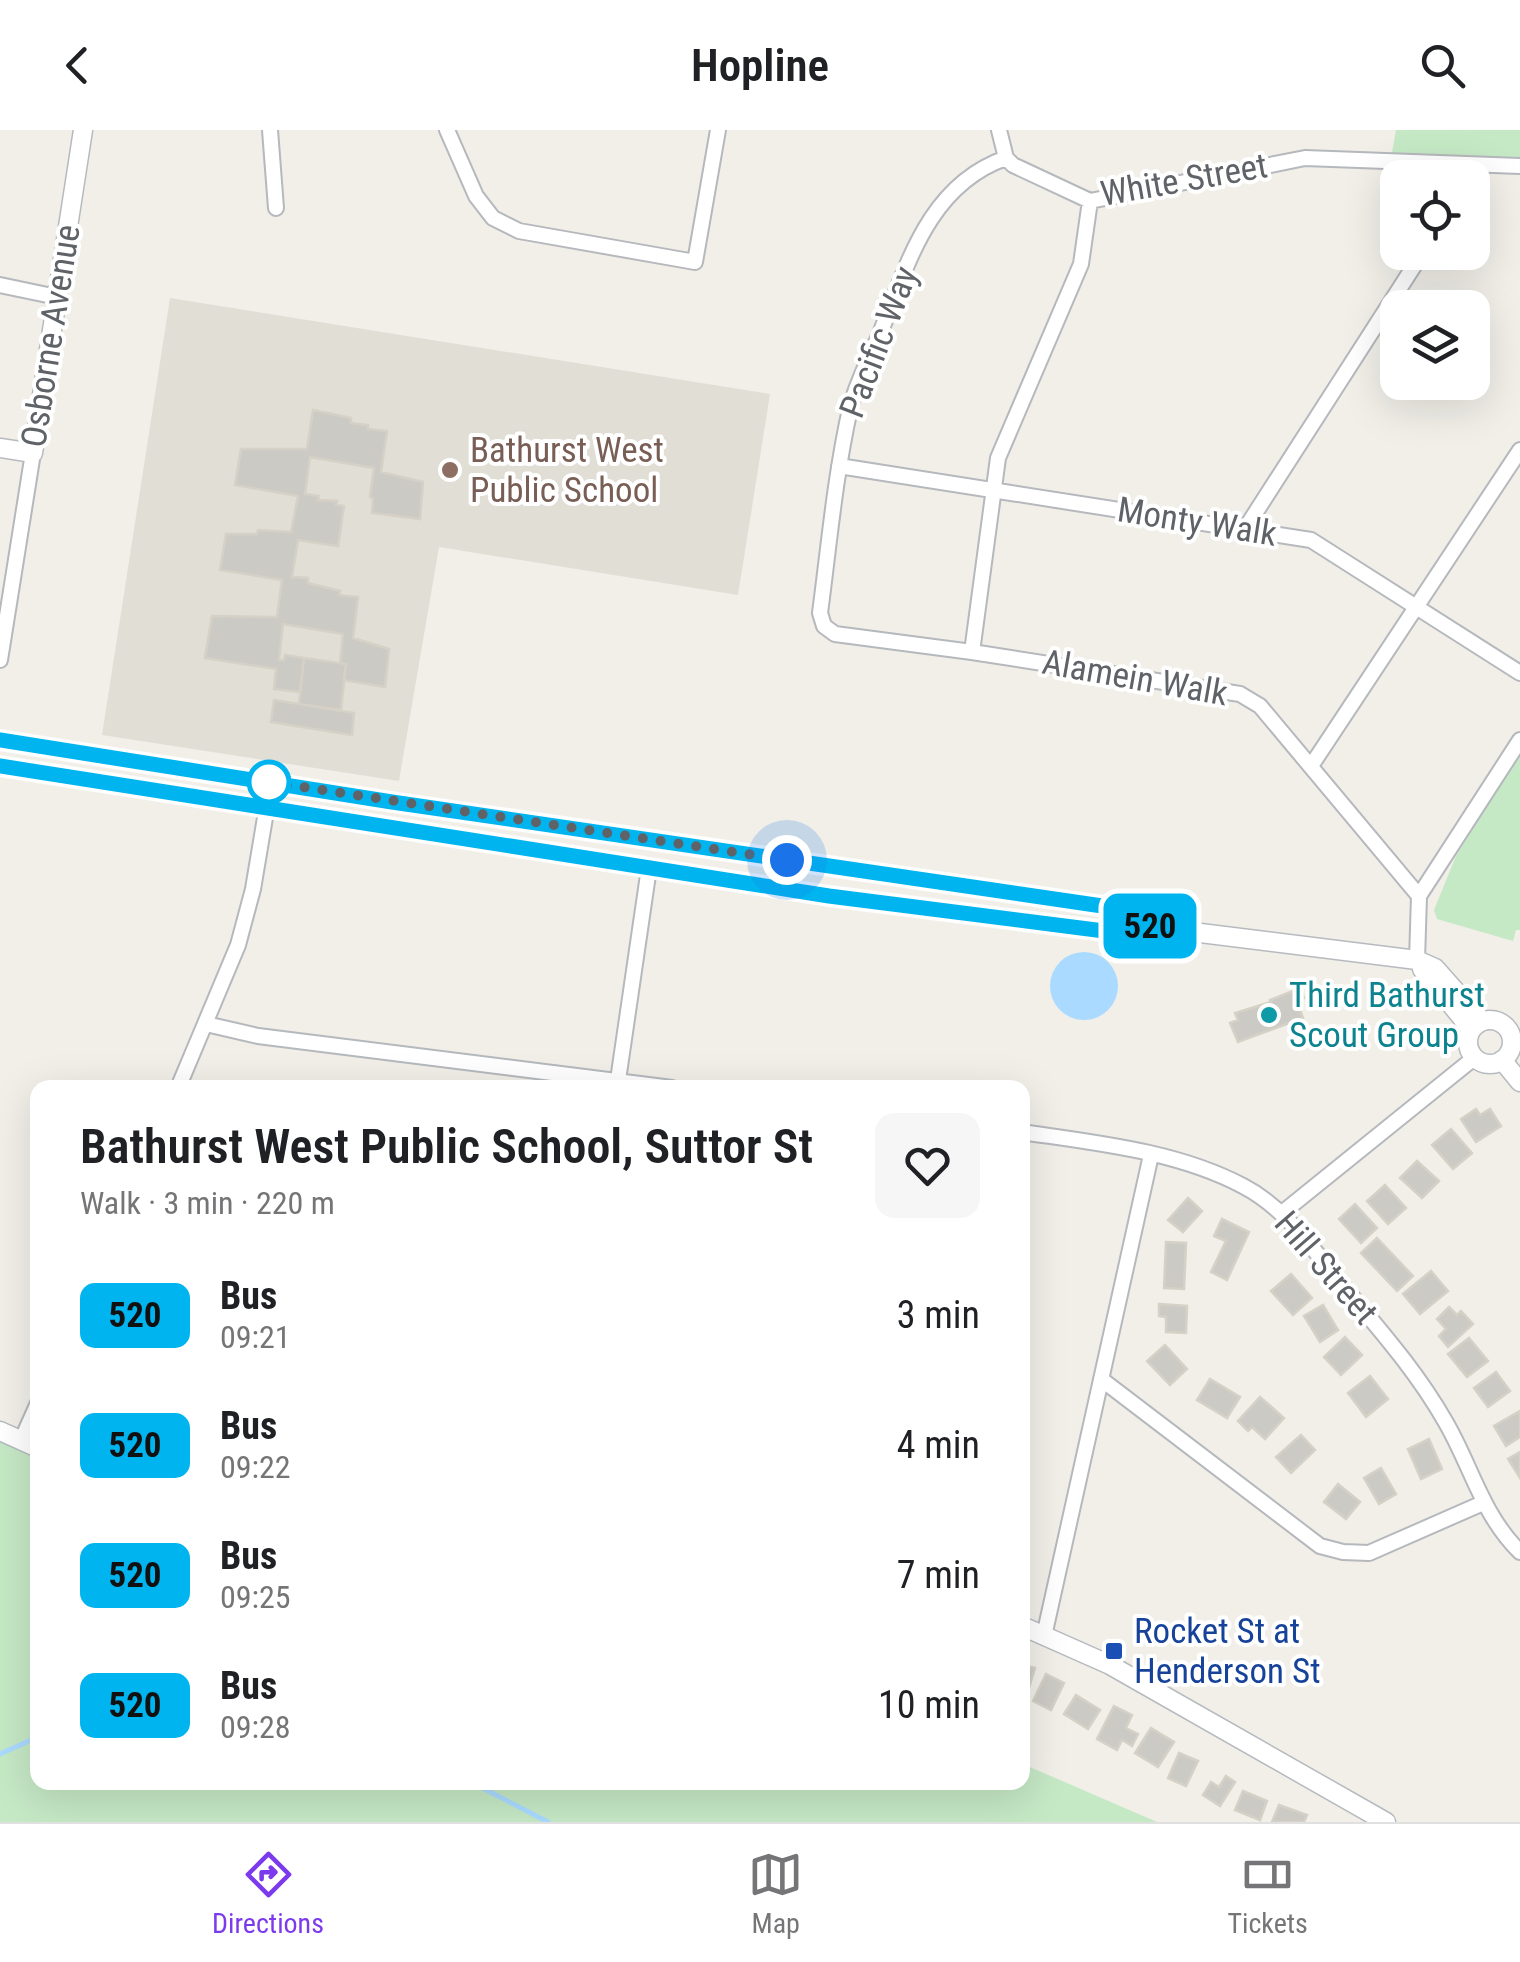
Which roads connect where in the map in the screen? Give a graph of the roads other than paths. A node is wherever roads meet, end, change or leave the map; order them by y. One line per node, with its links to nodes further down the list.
1 (83, 130): 14 (main road, Osborne Avenue)
2 (270, 130): 11 (street)
3 (448, 130): 4 (street)
4 (718, 130)
5 (999, 130): 6 (street)
6 (1006, 158): 10 (street, White Street); 18 (street, Pacific Way)
7 (1380, 164): 10 (street, White Street)
8 (1520, 166): 9 (street, White Street)
9 (1490, 169)
10 (1090, 200): 19 (street)
11 (276, 208)
12 (1411, 270): 20 (street)
13 (0, 285): 14 (street)
14 (57, 297): 17 (main road, Osborne Avenue)
15 (0, 448): 17 (main road)
16 (1520, 450): 21 (street)
17 (33, 453): 24 (street, Osborne Avenue)
18 (839, 466): 19 (street, Monty Walk); 22 (street, Pacific Way)
19 (994, 490): 20 (street, Monty Walk); 23 (street)
20 (1245, 530): 21 (street, Monty Walk)
21 (1415, 606): 25 (street, Monty Walk); 29 (street)
22 (824, 626): 23 (street, Alamein Walk)
23 (972, 652): 29 (street, Alamein Walk)
24 (0, 660)
25 (1520, 673)
26 (0, 740): 30 (main road)
27 (1520, 740): 33 (street)
28 (0, 766): 31 (main road)
29 (1311, 766): 33 (street, Alamein Walk)
30 (271, 782): 31 (street); 34 (main road)
31 (266, 808): 32 (main road); 37 (street)
32 (649, 868): 34 (main road); 43 (street)
33 (1419, 896): 35 (street)
34 (1152, 928): 35 (main road)
35 (1416, 960): 38 (main road)
36 (1513, 1021): 38 (main road); 40 (main road)
37 (206, 1024): 41 (street); 42 (street)
38 (1476, 1025): 39 (main road)
39 (1474, 1058): 40 (main road); 47 (street)
40 (1502, 1060): 44 (main road)
41 (182, 1080)
42 (587, 1080)
43 (618, 1080)
44 (1520, 1082)
45 (1030, 1133): 46 (street, Hill Street)
46 (1151, 1154): 47 (street, Hill Street); 48 (street)
47 (1282, 1213): 51 (street, Hill Street)
48 (1101, 1379): 51 (street); 54 (street)
49 (0, 1431): 50 (main road)
50 (29, 1445)
51 (1483, 1503): 52 (street, Hill Street)
52 (1520, 1552)
53 (1030, 1630): 54 (main road)
54 (1044, 1636): 55 (main road)
55 (1386, 1822)

